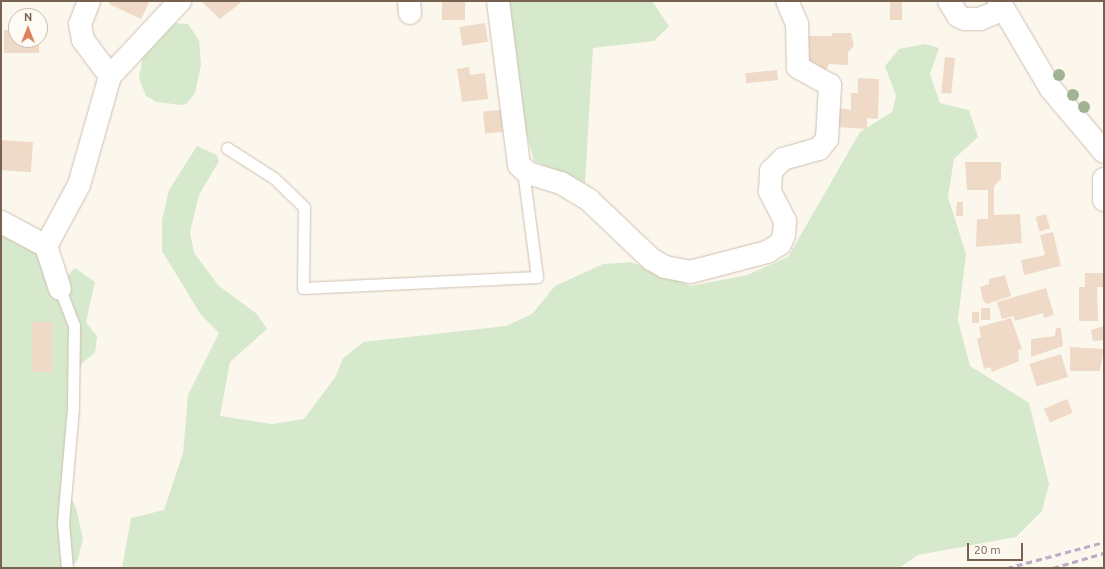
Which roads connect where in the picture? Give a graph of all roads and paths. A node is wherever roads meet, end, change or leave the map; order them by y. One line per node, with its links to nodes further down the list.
1 (89, 1): 7 (street)
2 (180, 1): 7 (street)
3 (498, 1): 10 (street)
4 (787, 1): 10 (street)
5 (949, 1): 6 (street)
6 (1000, 5): 9 (street)
7 (110, 76): 14 (street)
8 (227, 148): 10 (lane)
9 (1104, 152)
10 (523, 170)
11 (1104, 179): 12 (street)
12 (1104, 200)
13 (1, 222): 14 (street)
14 (46, 246): 15 (street)
15 (60, 289): 16 (lane)
16 (67, 568)

